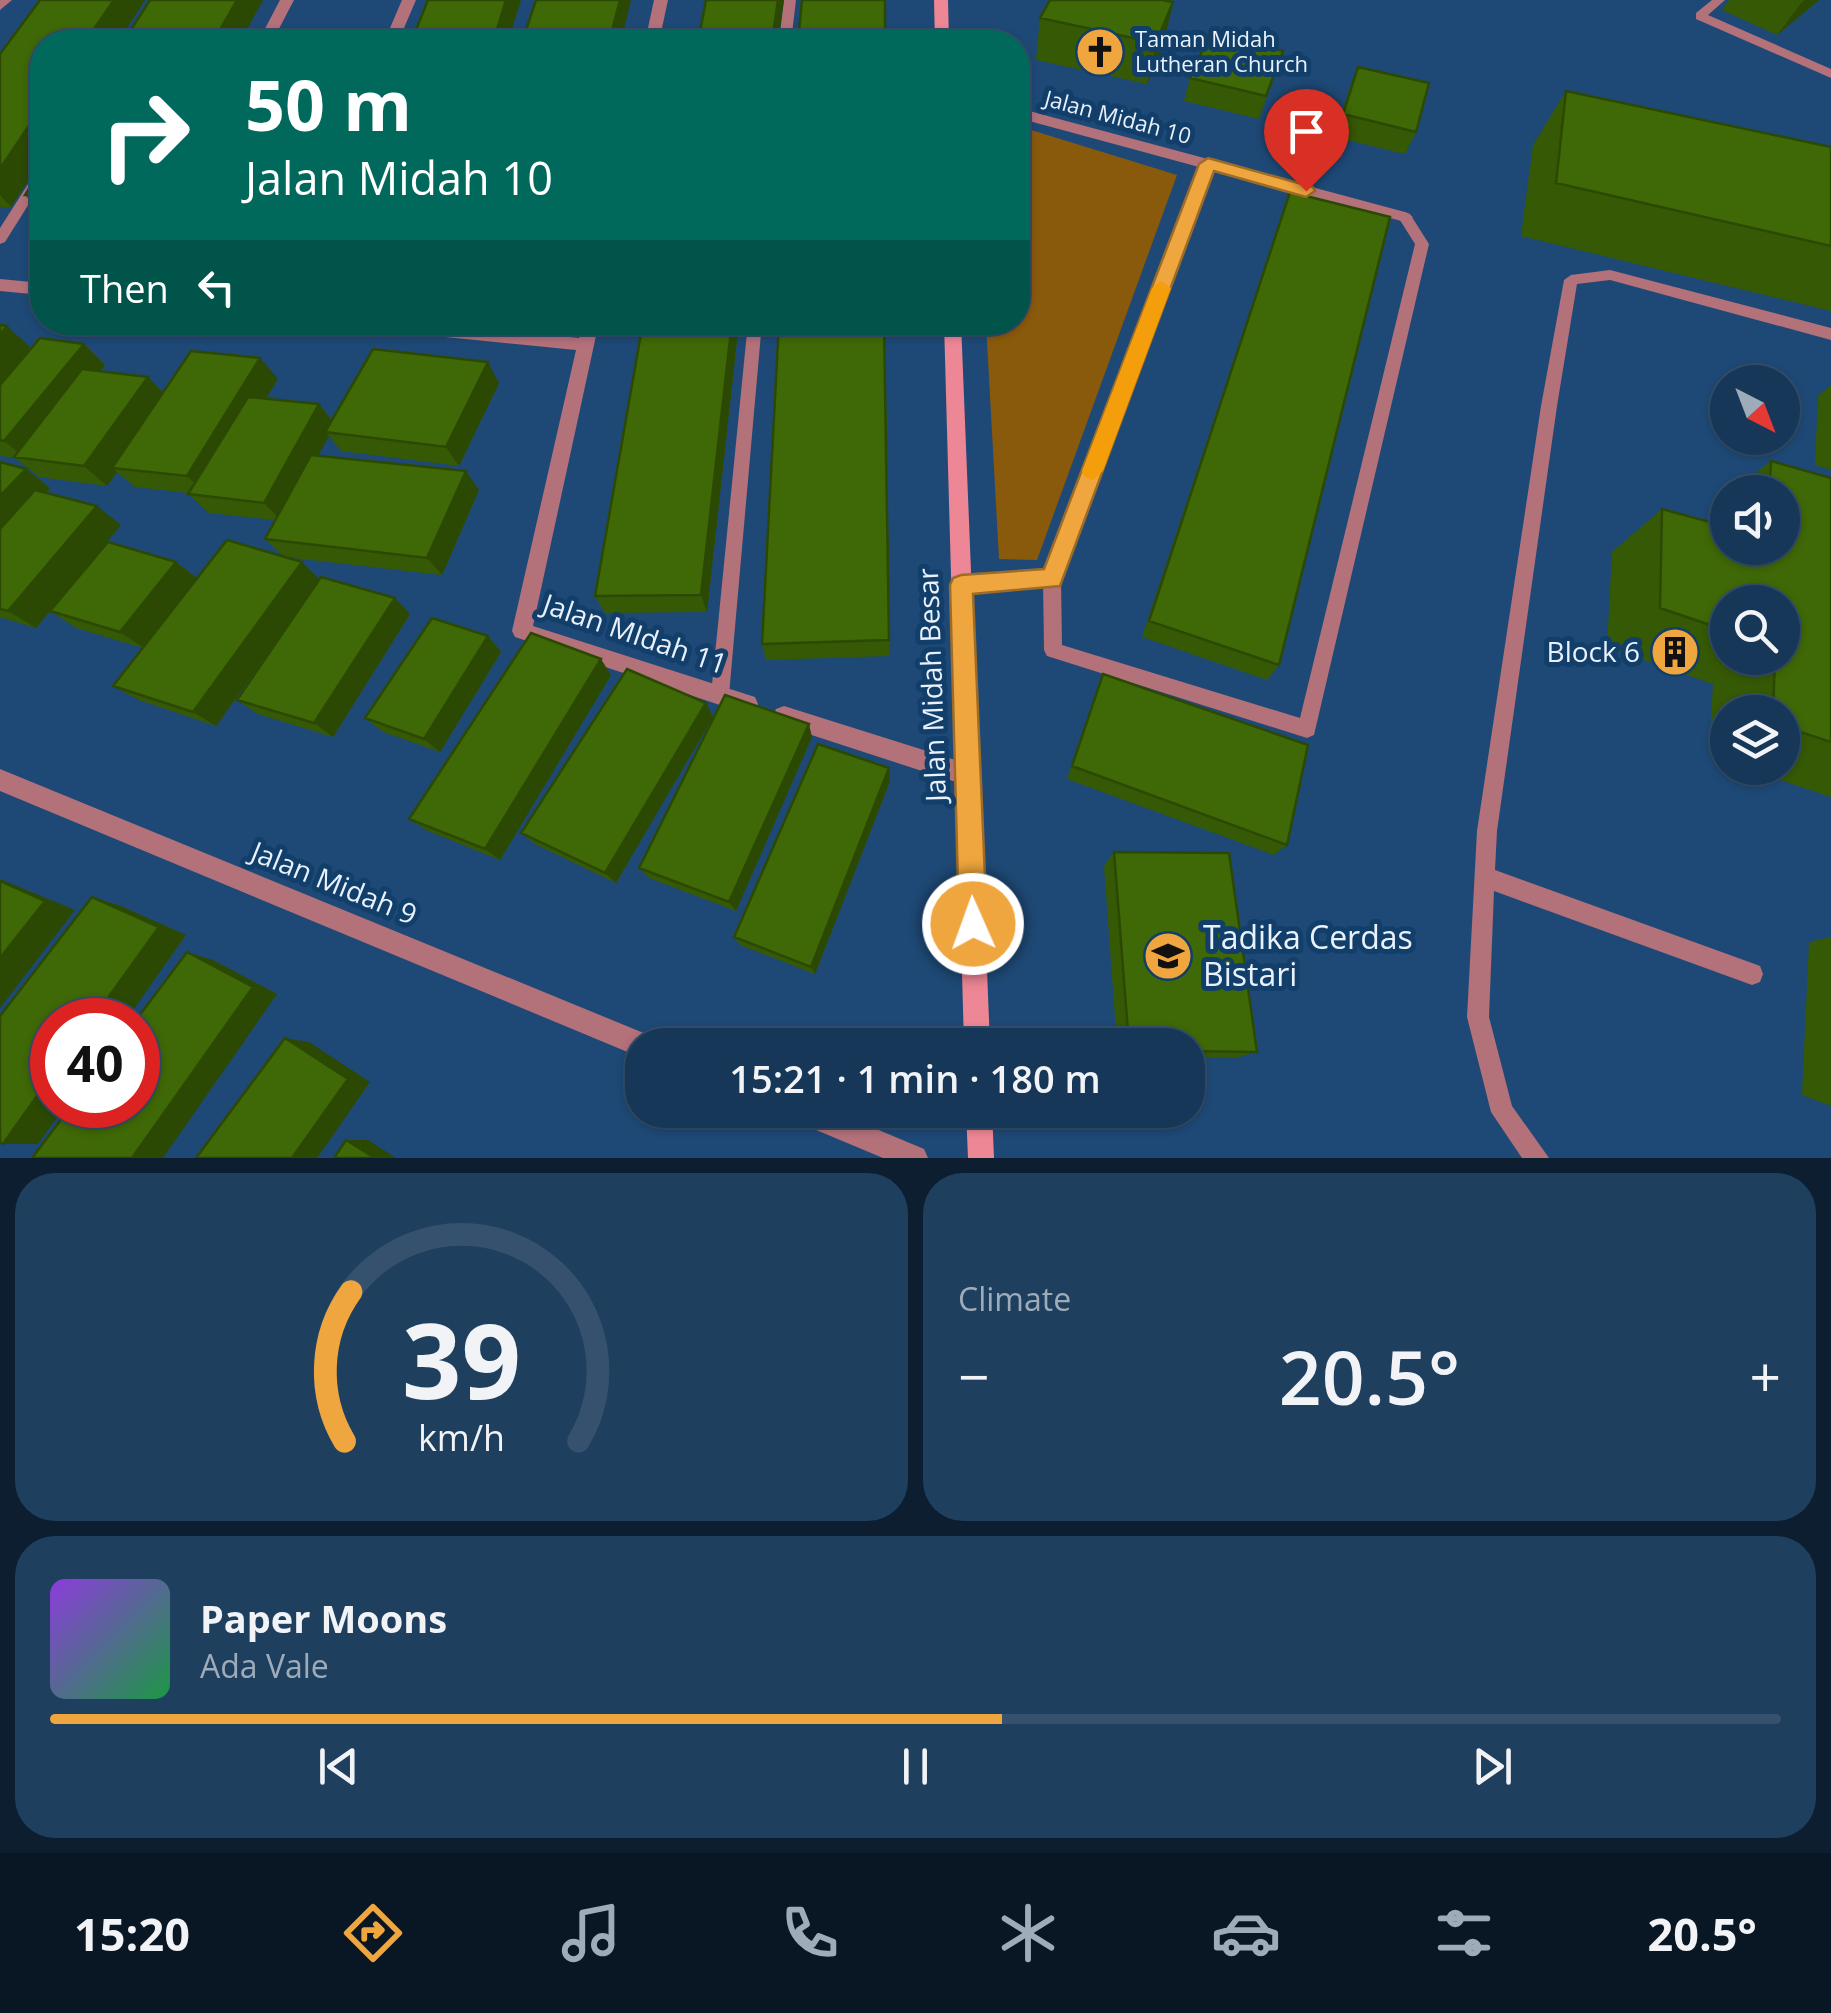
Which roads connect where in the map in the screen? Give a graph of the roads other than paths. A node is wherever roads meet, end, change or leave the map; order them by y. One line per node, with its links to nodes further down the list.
1 (5, 0): 8 (street)
2 (287, 0): 9 (street)
3 (408, 0): 10 (street)
4 (661, 0): 11 (street)
5 (790, 0): 12 (lane)
6 (941, 0): 13 (street)
7 (1718, 0): 14 (lane)
8 (0, 6)
9 (271, 30)
10 (397, 30)
11 (655, 30)
12 (786, 30)
13 (942, 30)
14 (1831, 74)
15 (1030, 116): 16 (street, Jalan Midah 10)
16 (1208, 164): 18 (street, Jalan Midah 10); 28 (street, Jalan Midah 10)
17 (30, 192): 19 (lane)
18 (1405, 218): 28 (lane)
19 (0, 239)
20 (0, 285): 21 (street)
21 (30, 289)
22 (1831, 334): 33 (lane)
23 (504, 335): 27 (street)
24 (588, 335): 27 (street, Jalan MIdah 11)
25 (754, 335): 30 (lane)
26 (952, 335): 29 (street, Jalan Midah Besar)
27 (586, 345): 30 (street, Jalan MIdah 11)
28 (1052, 579): 29 (street)
29 (961, 585): 31 (street, Jalan Midah Besar)
30 (720, 695): 31 (street, Jalan MIdah 11)
31 (968, 775): 35 (street, Jalan Midah Besar)
32 (0, 780): 36 (street, Jalan Midah 9)
33 (1485, 877): 34 (lane); 41 (lane)
34 (1752, 974)
35 (976, 1028)
36 (625, 1039)
37 (842, 1128): 39 (street)
38 (979, 1128): 40 (street)
39 (915, 1158)
40 (980, 1158)
41 (1537, 1158)

